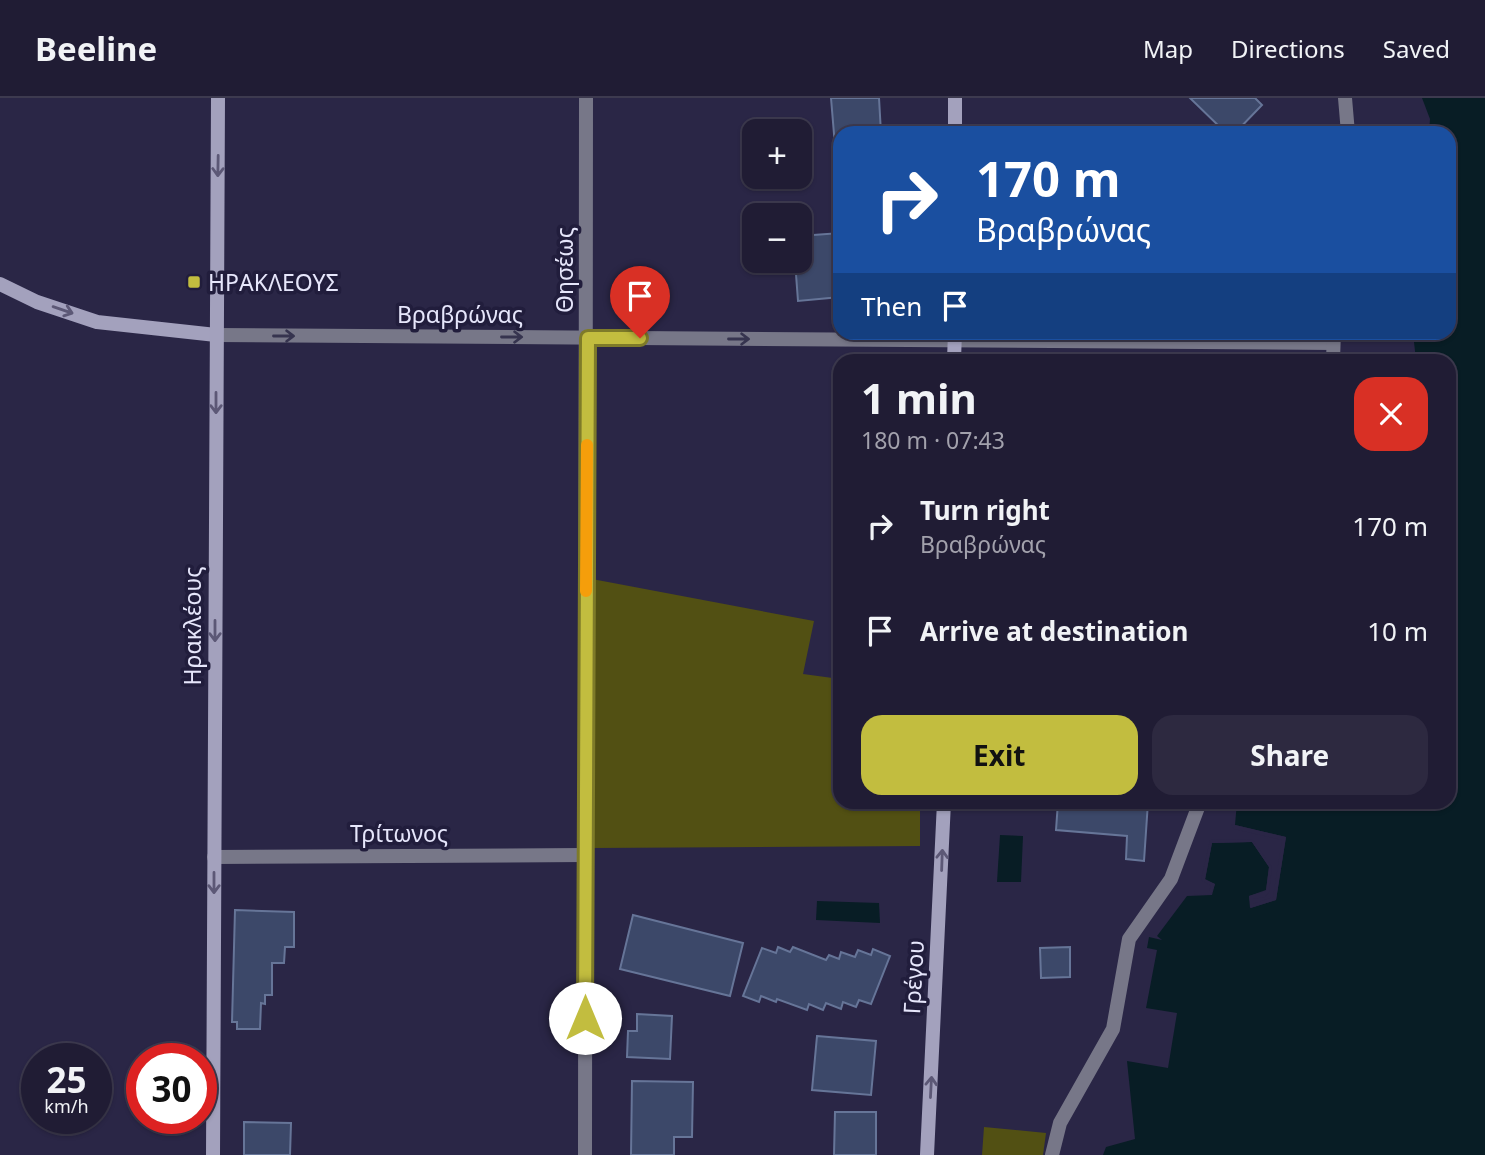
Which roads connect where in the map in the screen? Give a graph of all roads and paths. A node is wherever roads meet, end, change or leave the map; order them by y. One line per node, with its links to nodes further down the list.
1 (218, 98): 8 (main road, Ηρακλέους, one-way to 8)
2 (586, 98): 10 (street, Θησέως)
3 (955, 98): 5 (main road)
4 (1345, 98): 6 (street)
5 (955, 126)
6 (1347, 126)
7 (0, 284): 8 (main road, one-way to 8)
8 (216, 335): 10 (street, Βραβρώνας, one-way to 10); 14 (main road, Ηρακλέους, one-way to 14)
9 (833, 337): 10 (street, Βραβρώνας, one-way to 9)
10 (588, 338): 13 (street, Θησέως)
11 (944, 809): 17 (main road, Γρέγου, one-way to 11)
12 (1197, 809): 18 (street)
13 (585, 855): 14 (street, Τρίτωνος); 16 (street, Θησέως)
14 (214, 857): 15 (main road, Ηρακλέους, one-way to 15)
15 (213, 1155)
16 (585, 1155)
17 (927, 1155)
18 (1052, 1155)

